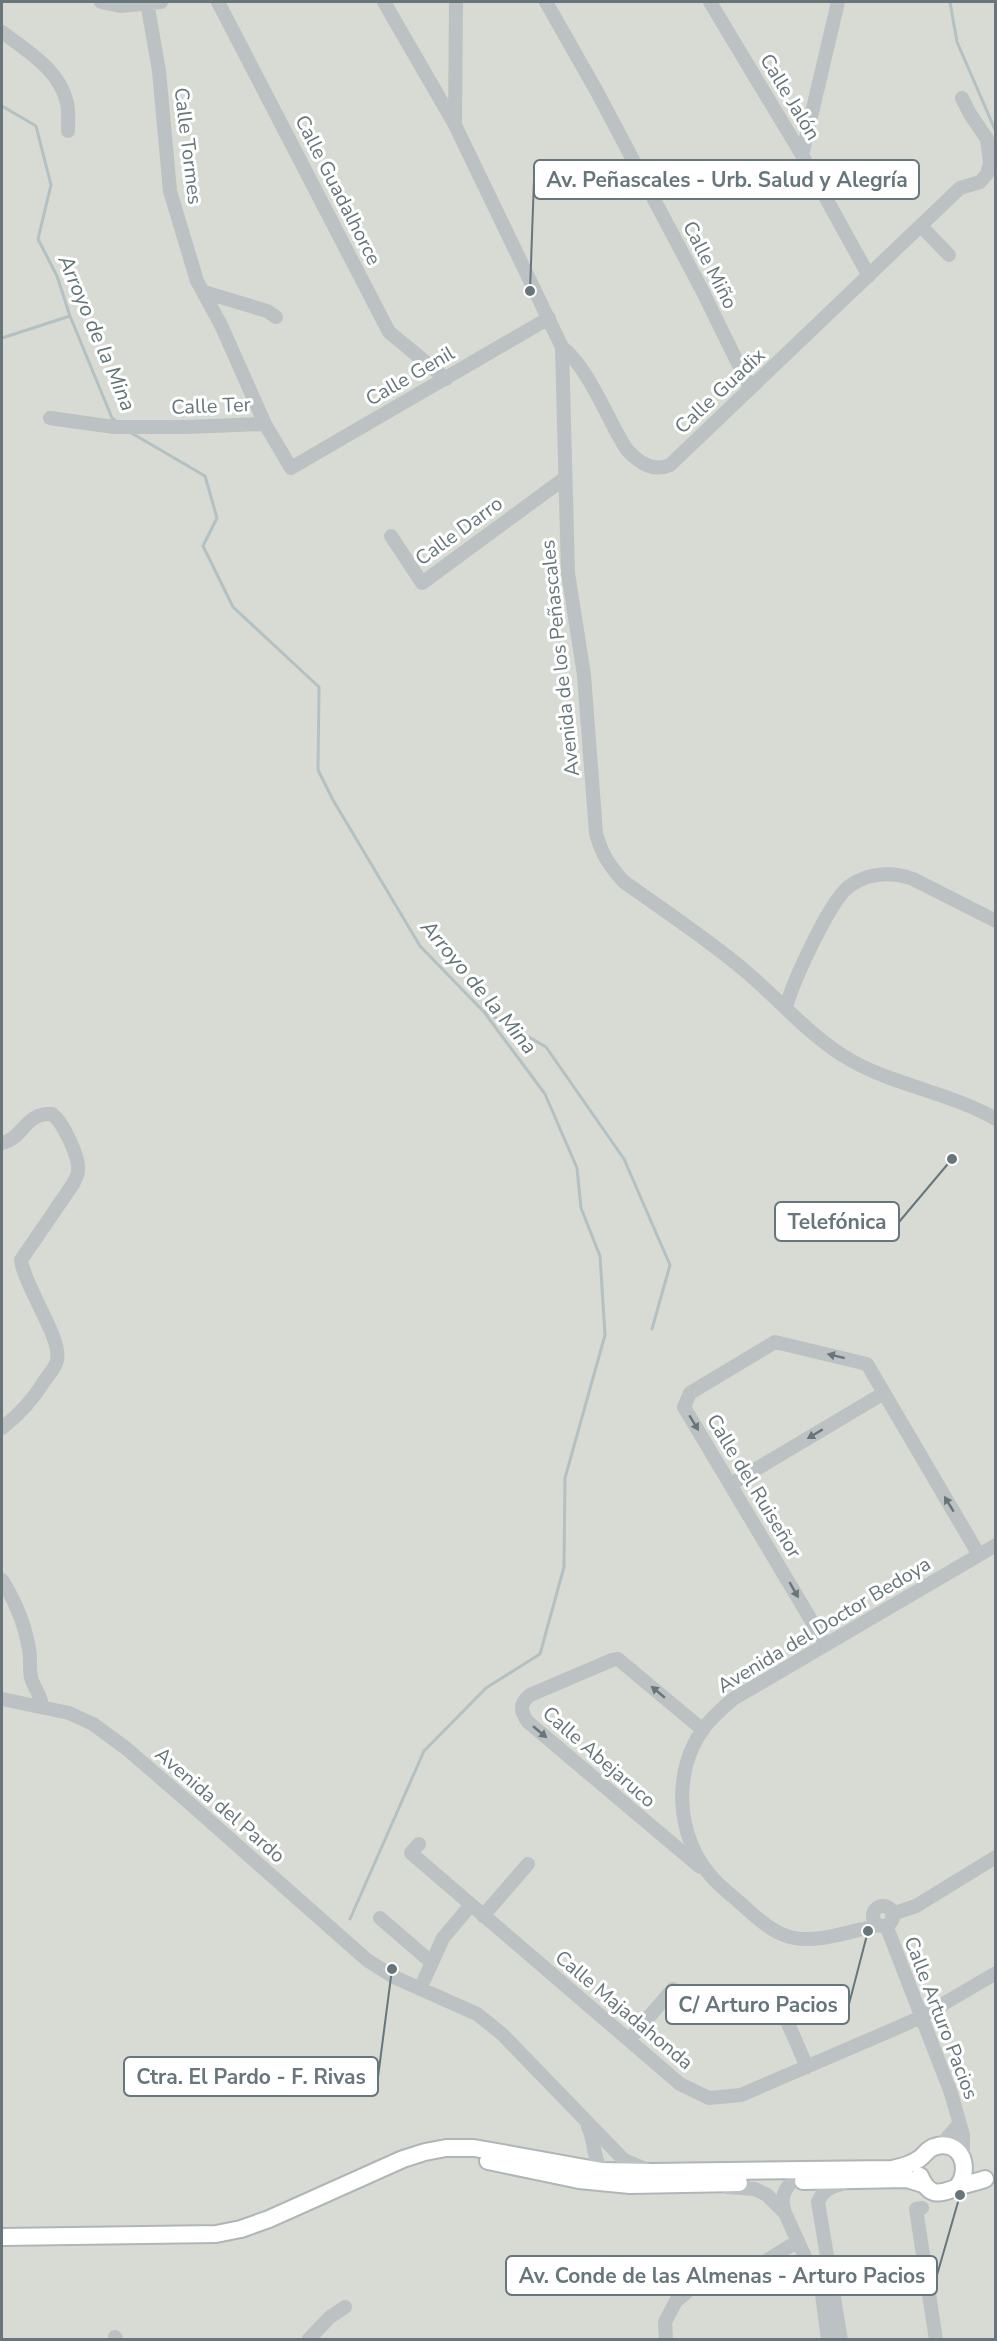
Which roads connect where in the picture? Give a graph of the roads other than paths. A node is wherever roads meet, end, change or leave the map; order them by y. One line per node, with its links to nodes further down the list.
1 (101, 2): 2 (street)
2 (152, 2): 17 (street, Calle Tormes)
3 (218, 2): 21 (street, Calle Guadalhorce)
4 (384, 2): 11 (street)
5 (456, 2): 11 (street, Avenida de los Peñascales)
6 (546, 2): 22 (street, Calle Miño)
7 (710, 2): 13 (street, Calle Jalón)
8 (838, 2): 13 (street)
9 (2, 32): 12 (street)
10 (962, 98): 14 (street, Calle Guadix)
11 (455, 125): 19 (street, Avenida de los Peñascales)
12 (68, 131)
13 (802, 155): 16 (street, Calle Jalón)
14 (921, 226): 15 (street); 16 (street, Calle Guadix)
15 (949, 255)
16 (869, 276): 22 (street, Calle Guadix)
17 (204, 292): 18 (street); 24 (street, Calle Tormes)
18 (276, 317)
19 (549, 318): 20 (street, Avenida de los Peñascales); 21 (street, Calle Genil)
20 (562, 347): 22 (street, Calle Guadix); 26 (street, Avenida de los Peñascales)
21 (446, 379): 25 (street, Calle Genil)
22 (750, 388)
23 (50, 418): 24 (street, Calle Ter)
24 (265, 424): 25 (street, Calle Tormes)
25 (291, 468)
26 (565, 478): 27 (street, Calle Darro); 29 (street, Avenida de los Peñascales)
27 (391, 536)
28 (996, 921): 29 (street)
29 (786, 1007): 30 (street, Avenida de los Peñascales)
30 (996, 1119)
31 (2, 1143): 33 (street)
32 (884, 1394): 34 (street, one-way to 34); 34 (street, Calle del Ruiseñor, one-way to 34); 36 (street, Calle del Ruiseñor, one-way to 32)
33 (2, 1428)
34 (731, 1484): 38 (street, Calle del Ruiseñor, one-way to 38)
35 (996, 1545): 36 (street, Avenida del Doctor Bedoya)
36 (979, 1555): 38 (street, Avenida del Doctor Bedoya)
37 (2, 1580): 39 (street)
38 (826, 1645): 43 (street, Avenida del Doctor Bedoya)
39 (31, 1677): 41 (street); 42 (street)
40 (2, 1699): 41 (street, Avenida del Pardo)
41 (20, 1703): 42 (street, Avenida del Pardo)
42 (42, 1707): 57 (street, Avenida del Pardo)
43 (703, 1730): 44 (street, Avenida del Doctor Bedoya); 45 (street, Calle Abejaruco, one-way to 45)
44 (685, 1824): 45 (street, Calle Abejaruco); 49 (street, Avenida del Doctor Bedoya)
45 (662, 1836): 49 (street, Calle Abejaruco)
46 (419, 1844): 50 (street, Calle Majadahonda)
47 (996, 1857): 53 (street, Avenida del Doctor Bedoya)
48 (528, 1864): 51 (street)
49 (710, 1876): 54 (street, Avenida del Doctor Bedoya)
50 (471, 1905): 51 (street, Calle Majadahonda); 55 (street)
51 (483, 1916): 63 (street, Calle Majadahonda)
52 (380, 1918): 55 (street, Avenida del Pardo)
53 (886, 1921): 54 (street, Avenida del Doctor Bedoya); 54 (street, Avenida del Doctor Bedoya); 62 (street, Calle Arturo Pacios)
54 (849, 1931)
55 (429, 1965): 57 (street); 58 (street); 60 (street, Avenida del Pardo)
56 (996, 1973): 62 (street, Calle Majadahonda)
57 (394, 1977): 58 (street, Avenida del Pardo)
58 (420, 1989): 60 (street, Avenida del Pardo)
59 (673, 1989): 63 (street)
60 (450, 2001): 65 (street, Avenida del Pardo)
61 (780, 2005): 64 (street)
62 (921, 2018): 64 (street, Calle Majadahonda); 66 (street, Calle Arturo Pacios)
63 (629, 2040): 64 (street, Calle Majadahonda)
64 (807, 2067)
65 (583, 2117): 70 (street); 71 (street, Avenida del Pardo)
66 (959, 2124): 67 (street, Calle Arturo Pacios); 72 (street, Calle Arturo Pacios)
67 (940, 2146): 68 (main road); 72 (main road)
68 (921, 2158): 73 (main road); 79 (main road)
69 (403, 2159): 70 (main road); 78 (main road); 83 (main road)
70 (598, 2160): 71 (street); 74 (main road); 78 (street)
71 (624, 2160): 74 (street)
72 (964, 2162): 75 (main road); 80 (main road)
73 (875, 2169): 74 (main road); 76 (street)
74 (651, 2172)
75 (990, 2180): 80 (main road)
76 (794, 2181): 77 (main road); 78 (main road); 82 (street)
77 (850, 2181): 79 (main road); 84 (street)
78 (690, 2184): 82 (street)
79 (924, 2184): 80 (main road)
80 (958, 2186)
81 (922, 2208): 91 (street)
82 (785, 2213): 85 (street)
83 (2, 2237)
84 (826, 2246): 85 (street); 90 (street)
85 (801, 2247): 88 (street); 89 (street)
86 (345, 2307): 87 (street)
87 (308, 2340)
88 (666, 2340)
89 (828, 2340)
90 (841, 2340)
91 (936, 2340)

